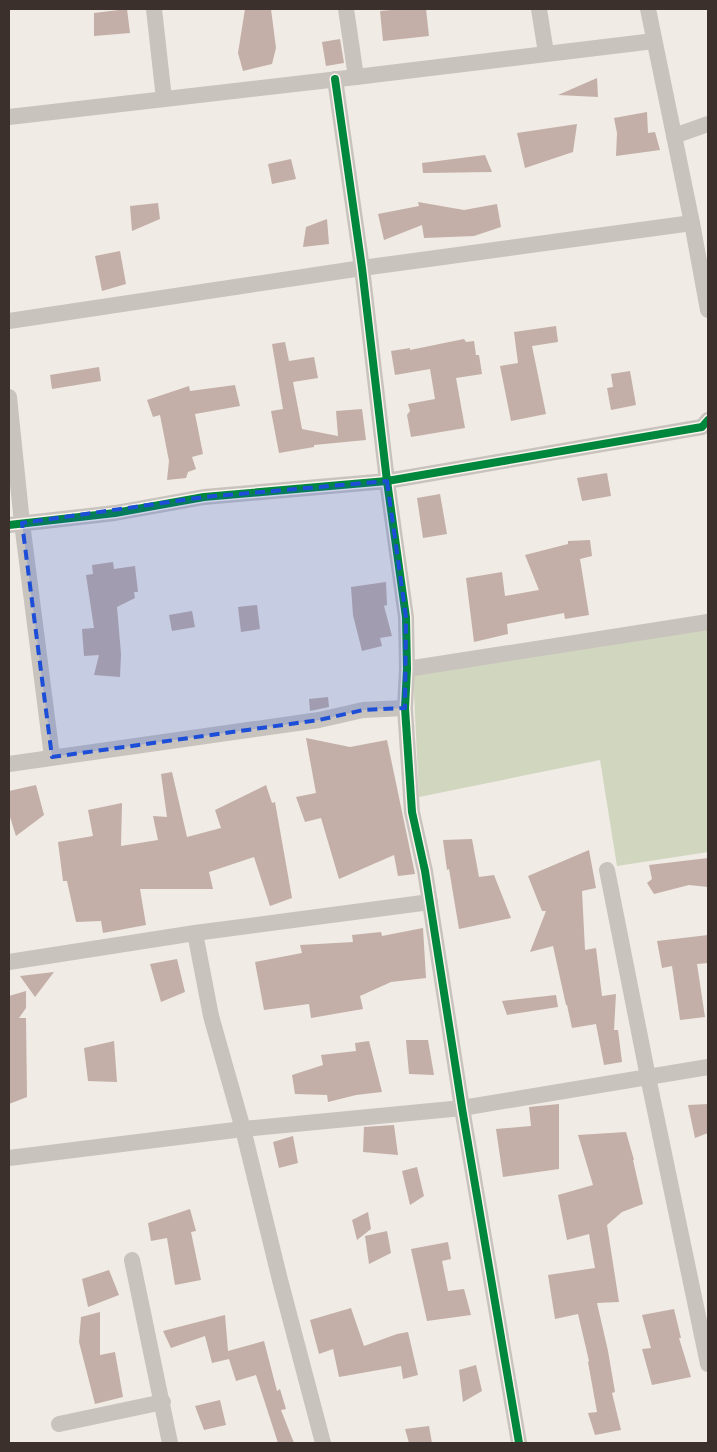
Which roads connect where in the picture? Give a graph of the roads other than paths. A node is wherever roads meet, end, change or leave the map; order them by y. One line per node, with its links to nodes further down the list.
1 (154, 9): 9 (street)
2 (346, 9): 7 (street)
3 (539, 9): 6 (street)
4 (648, 9): 5 (street)
5 (654, 41): 6 (street); 12 (street)
6 (546, 53): 7 (street)
7 (356, 77): 8 (street)
8 (335, 79): 9 (street); 14 (street)
9 (164, 99): 10 (street)
10 (9, 117)
11 (708, 124): 12 (street)
12 (674, 136): 13 (street)
13 (692, 223): 14 (street); 15 (street)
14 (362, 268): 16 (street); 19 (street)
15 (708, 309)
16 (9, 321)
17 (9, 397): 20 (street)
18 (706, 426): 19 (street)
19 (387, 481): 20 (street); 22 (street)
20 (15, 524): 24 (street)
21 (708, 622): 22 (street)
22 (407, 669): 23 (street)
23 (406, 708): 24 (street); 27 (street)
24 (52, 757): 25 (street)
25 (9, 764)
26 (607, 870): 31 (street)
27 (430, 902): 28 (street); 32 (street)
28 (195, 933): 29 (street); 33 (street)
29 (9, 962)
30 (708, 1067): 31 (street)
31 (648, 1077): 32 (street); 36 (street)
32 (462, 1108): 33 (street); 41 (street)
33 (243, 1129): 34 (street); 40 (street)
34 (9, 1158)
35 (132, 1260): 37 (street)
36 (708, 1364)
37 (162, 1402): 38 (street); 39 (street)
38 (59, 1424)
39 (170, 1443)
40 (323, 1443)
41 (520, 1443)

